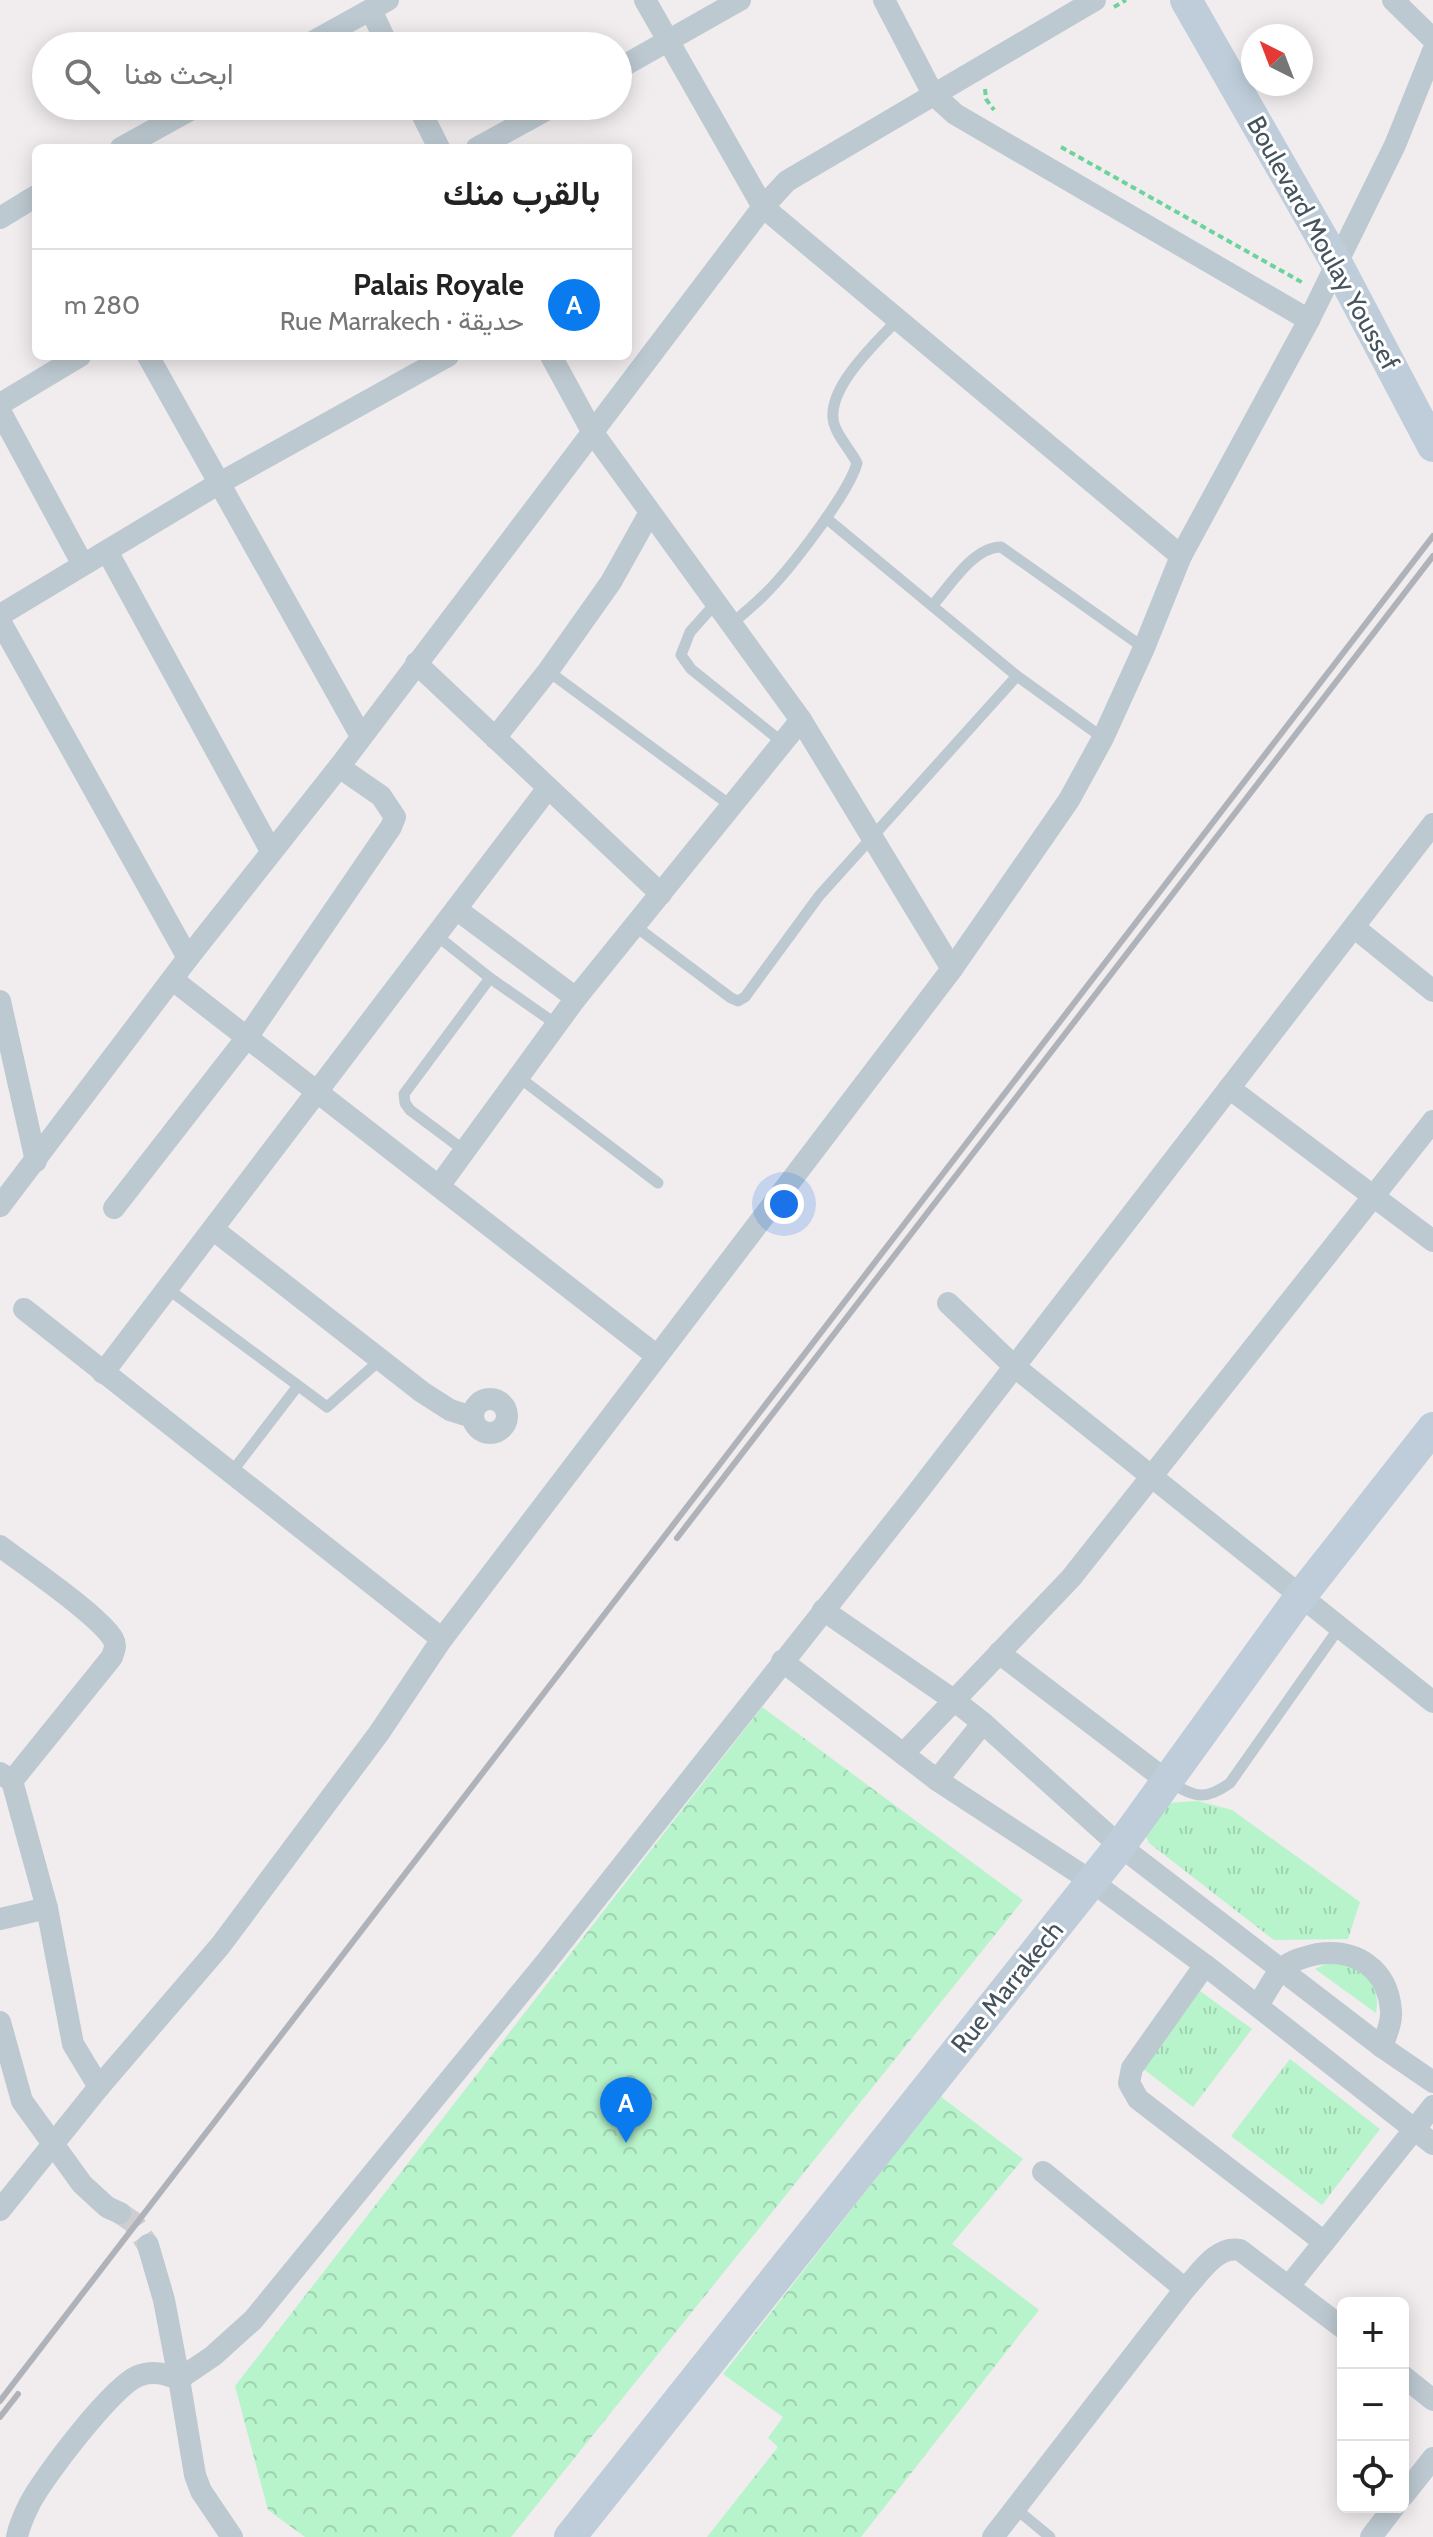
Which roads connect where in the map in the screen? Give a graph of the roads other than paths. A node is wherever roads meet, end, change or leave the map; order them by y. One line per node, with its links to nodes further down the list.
1 (645, 0): 11 (street)
2 (740, 0): 11 (street)
3 (884, 0): 14 (street)
4 (1186, 0): 24 (street, Boulevard Moulay Youssef)
5 (1393, 0): 10 (street)
6 (1104, 4): 14 (street)
7 (379, 5): 8 (street); 9 (street)
8 (330, 32)
9 (385, 32)
10 (1433, 39)
11 (668, 41): 13 (street); 22 (street)
12 (1433, 51): 24 (street)
13 (632, 61)
14 (933, 94): 22 (street); 25 (street)
15 (172, 120): 18 (street)
16 (425, 120): 19 (street)
17 (528, 120): 20 (street)
18 (128, 144)
19 (437, 144)
20 (484, 144)
21 (32, 198): 23 (street)
22 (763, 207): 26 (street); 34 (street)
23 (0, 218)
24 (1337, 264): 25 (street); 33 (street, Boulevard Moulay Youssef)
25 (1300, 315): 39 (street)
26 (899, 318): 37 (lane); 39 (street)
27 (73, 360): 31 (street)
28 (150, 360): 35 (street)
29 (553, 360): 34 (street)
30 (423, 362): 35 (street)
31 (0, 404)
32 (0, 411): 40 (street)
33 (1430, 431)
34 (593, 433): 36 (street); 46 (street)
35 (218, 484): 38 (street); 50 (street)
36 (649, 514): 41 (street); 47 (street)
37 (826, 518): 42 (lane); 44 (lane)
38 (107, 551): 40 (street); 59 (street)
39 (1181, 556): 45 (street)
40 (82, 563): 43 (street)
41 (715, 604): 44 (street); 53 (lane)
42 (932, 606): 45 (lane); 48 (lane)
43 (0, 618): 65 (street)
44 (730, 625): 49 (street)
45 (1144, 648): 52 (street)
46 (416, 663): 50 (street); 51 (street)
47 (548, 671): 51 (street); 56 (lane)
48 (1017, 676): 52 (lane); 58 (lane)
49 (801, 720): 53 (street); 58 (street)
50 (361, 736): 54 (street)
51 (495, 738): 55 (street)
52 (1103, 738): 66 (street)
53 (782, 742): 56 (street)
54 (339, 767): 59 (street); 73 (street)
55 (548, 788): 60 (street); 61 (street)
56 (730, 805): 60 (street)
57 (1433, 824): 63 (street)
58 (871, 835): 62 (lane); 66 (street)
59 (271, 851): 65 (street)
60 (661, 894): 62 (street)
61 (456, 909): 64 (street); 70 (street)
62 (635, 926): 70 (street)
63 (1355, 928): 69 (street); 75 (street)
64 (436, 935): 67 (lane); 76 (street)
65 (188, 958): 68 (street)
66 (952, 969): 90 (street)
67 (490, 978): 72 (lane); 78 (lane)
68 (173, 980): 73 (street); 79 (street)
69 (1433, 991)
70 (576, 998): 72 (street)
71 (0, 1001): 79 (street)
72 (556, 1024): 74 (street)
73 (248, 1036): 76 (street); 84 (street)
74 (520, 1078): 78 (street); 80 (lane)
75 (1229, 1088): 82 (street); 92 (street)
76 (318, 1092): 81 (street); 85 (street)
77 (1433, 1121): 82 (street)
78 (465, 1151): 81 (street)
79 (36, 1161): 83 (street)
80 (658, 1183)
81 (439, 1186): 90 (street)
82 (1373, 1195): 86 (street); 98 (street)
83 (0, 1206)
84 (114, 1208)
85 (214, 1230): 87 (street); 91 (street)
86 (1433, 1241)
87 (168, 1289): 93 (street); 94 (lane)
88 (948, 1303): 92 (street)
89 (24, 1309): 93 (street)
90 (657, 1356): 103 (street)
91 (379, 1361): 94 (lane); 95 (street)
92 (1015, 1367): 98 (street); 101 (street)
93 (103, 1373): 97 (street)
94 (297, 1387): 97 (lane)
95 (472, 1417)
96 (1433, 1428): 100 (street, Rue Marrakech)
97 (231, 1473): 103 (street)
98 (1152, 1475): 100 (street); 104 (street)
99 (0, 1546): 110 (street)
100 (1300, 1597): 102 (street); 112 (street, Rue Marrakech)
101 (823, 1610): 105 (street); 106 (street)
102 (1339, 1628): 107 (street); 112 (lane)
103 (442, 1639): 124 (street)
104 (999, 1653): 106 (street); 112 (street)
105 (782, 1661): 109 (street); 138 (street)
106 (955, 1701): 108 (street); 109 (street)
107 (1433, 1702)
108 (983, 1723): 111 (street); 113 (street)
109 (903, 1754): 111 (street)
110 (6, 1777): 115 (street)
111 (937, 1780): 114 (street)
112 (1167, 1781): 113 (street, Rue Marrakech)
113 (1120, 1846): 114 (street, Rue Marrakech); 118 (street)
114 (1091, 1881): 117 (street); 147 (street, Rue Marrakech)
115 (47, 1908): 116 (street); 124 (street)
116 (0, 1919)
117 (1205, 1965): 119 (street); 133 (street)
118 (1282, 1969): 119 (street); 121 (street); 121 (street)
119 (1258, 2005): 127 (street)
120 (2, 2038): 125 (street)
121 (1382, 2047): 122 (street)
122 (1433, 2082)
123 (0, 2083): 125 (street)
124 (99, 2087): 128 (street)
125 (22, 2101): 128 (street)
126 (1433, 2106): 127 (street)
127 (1414, 2129): 129 (street); 133 (street)
128 (54, 2142): 131 (street); 132 (street)
129 (1433, 2144)
130 (1043, 2172): 136 (street)
131 (0, 2210)
132 (120, 2213)
133 (1324, 2242): 135 (street)
134 (148, 2245): 138 (street)
135 (1289, 2286): 136 (street); 137 (street)
136 (1185, 2289): 143 (street)
137 (1337, 2323)
138 (179, 2379): 145 (street); 146 (street)
139 (1409, 2381): 140 (street)
140 (1433, 2400)
141 (1433, 2458): 142 (street)
142 (1409, 2488)
143 (1015, 2508): 148 (street); 149 (lane)
144 (1389, 2513): 150 (street)
145 (17, 2537)
146 (232, 2537)
147 (570, 2537)
148 (993, 2537)
149 (1050, 2537)
150 (1371, 2537)

